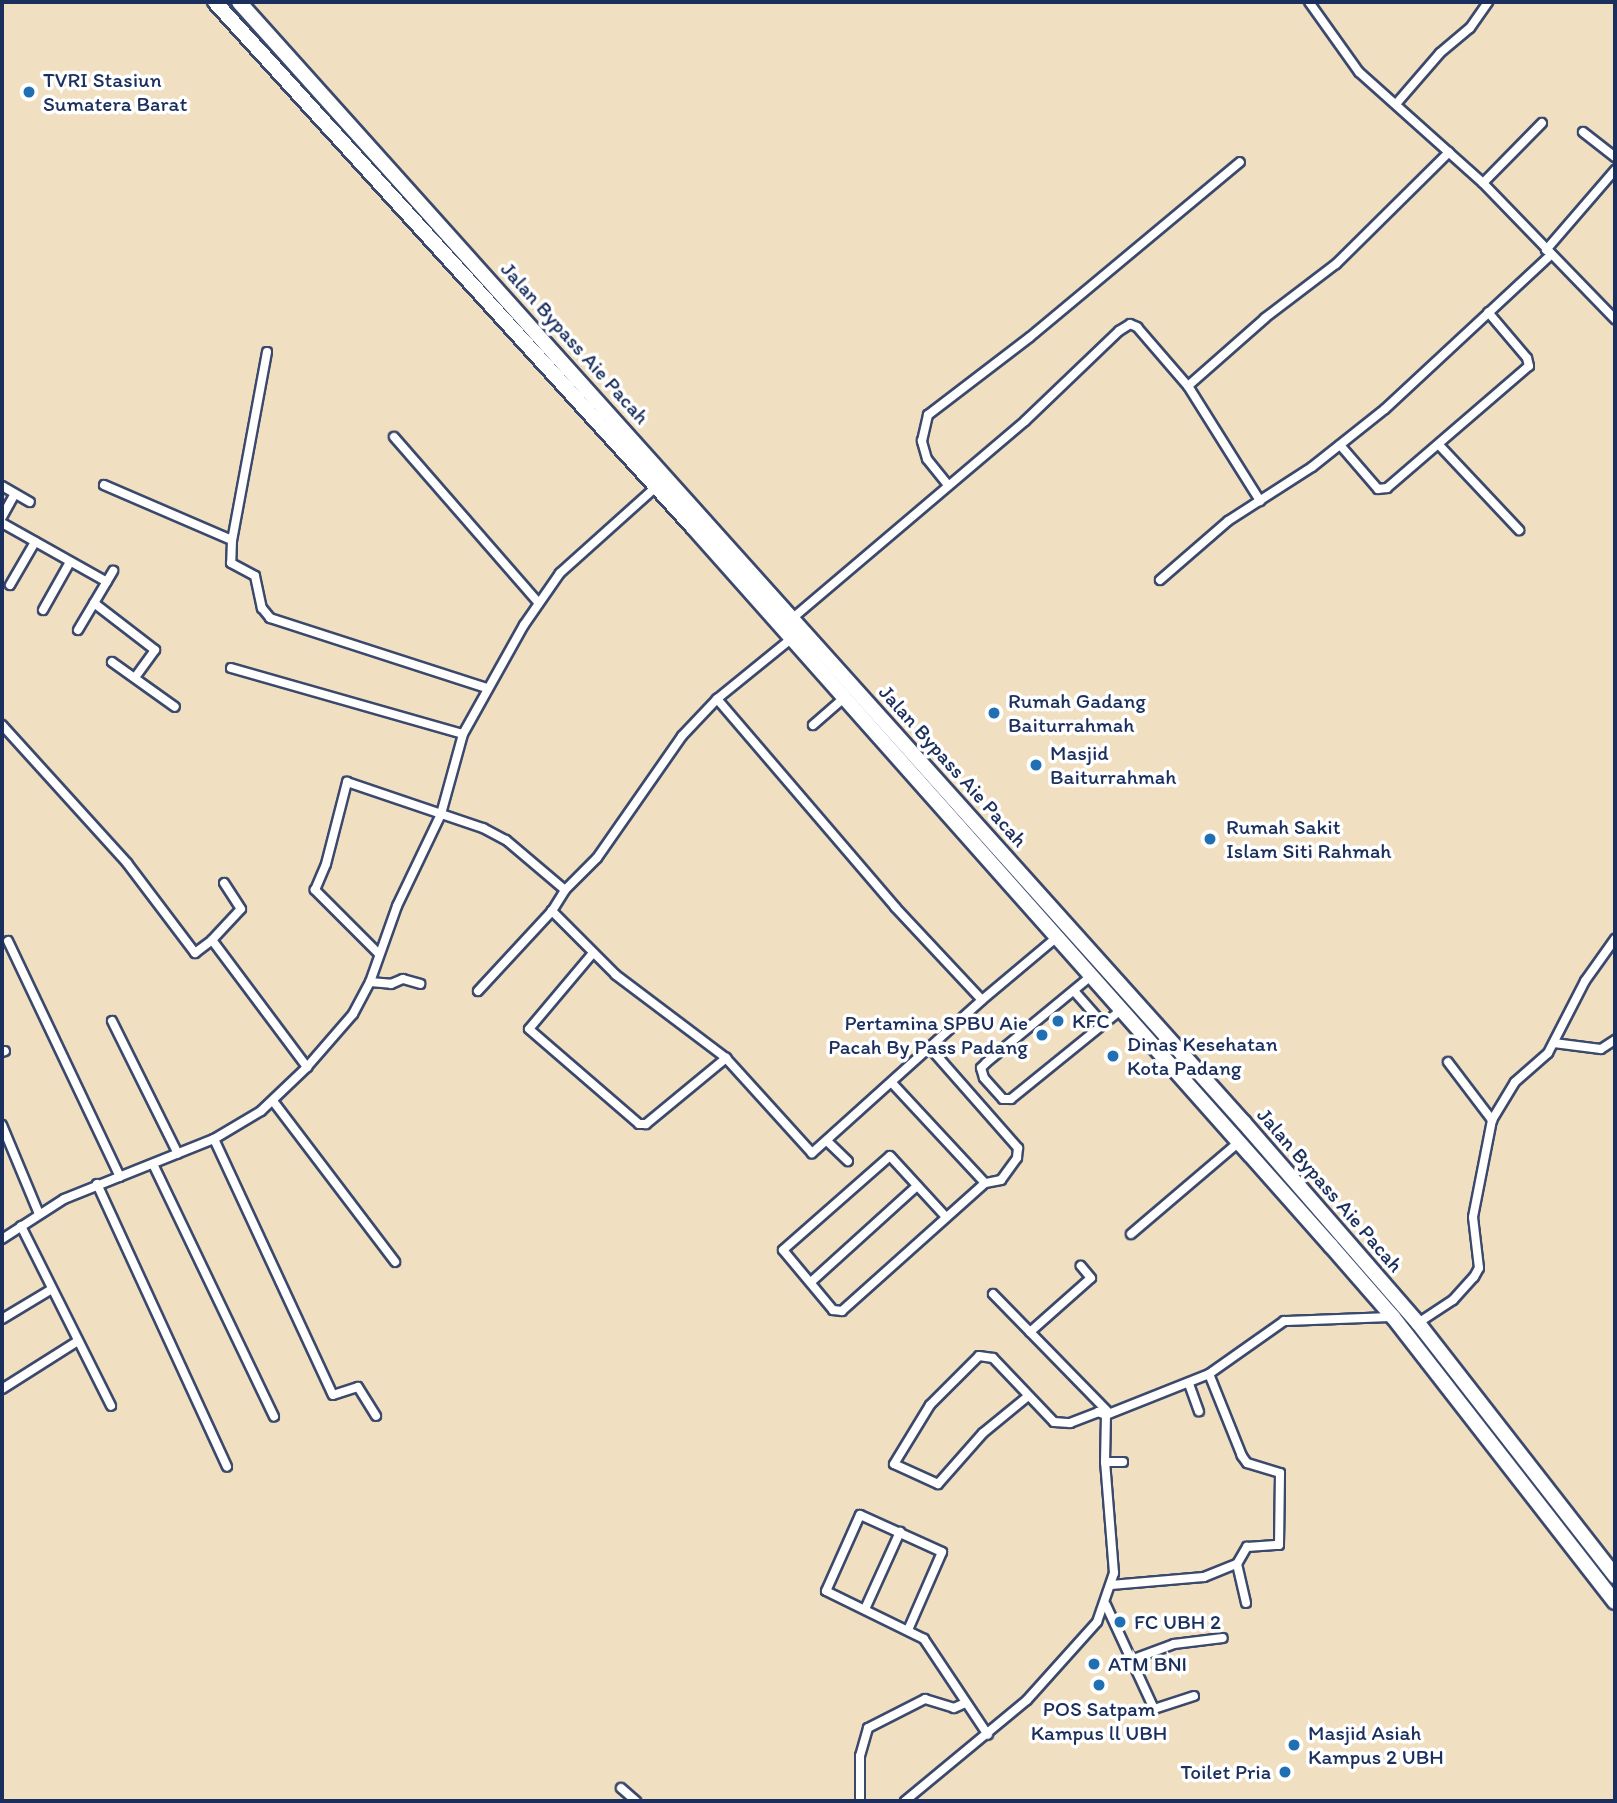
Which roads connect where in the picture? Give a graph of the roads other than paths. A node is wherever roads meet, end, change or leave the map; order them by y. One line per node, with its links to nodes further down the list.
1 (215, 2): 9 (highway)
2 (239, 2): 7 (highway, Jalan Bypass Aie Pacah)
3 (1309, 2): 5 (street)
4 (1488, 2): 5 (street)
5 (1396, 104): 10 (street)
6 (1542, 123): 15 (street)
7 (350, 125): 9 (highway); 44 (highway, Jalan Bypass Aie Pacah)
8 (1583, 132): 11 (street)
9 (337, 136): 27 (highway)
10 (1450, 152): 15 (street); 20 (street)
11 (1615, 157)
12 (1240, 162): 25 (street)
13 (1615, 170): 14 (street)
14 (1611, 181): 16 (street)
15 (1483, 183): 16 (street)
16 (1549, 252): 17 (street); 18 (street)
17 (1488, 312): 22 (street); 23 (street)
18 (1615, 320)
19 (267, 352): 34 (street)
20 (1188, 386): 25 (street); 30 (street)
21 (394, 437): 41 (street)
22 (1340, 444): 23 (street); 30 (street)
23 (1439, 445): 33 (street)
24 (104, 485): 34 (street)
25 (948, 485): 44 (street)
26 (2, 486): 28 (street)
27 (656, 487): 41 (street); 46 (highway)
28 (15, 494): 29 (street); 31 (street)
29 (30, 502)
30 (1260, 502): 38 (street)
31 (2, 517)
32 (2, 523): 35 (street)
33 (1519, 530)
34 (232, 540): 50 (street)
35 (35, 542): 36 (street); 40 (street)
36 (70, 562): 39 (street); 43 (street)
37 (113, 571): 39 (street)
38 (1160, 580)
39 (107, 582): 42 (street)
40 (10, 584)
41 (538, 602): 50 (street)
42 (94, 603): 45 (street); 49 (street)
43 (43, 610)
44 (794, 617): 56 (highway, Jalan Bypass Aie Pacah)
45 (78, 630)
46 (792, 638): 51 (highway); 52 (street)
47 (112, 662): 49 (street)
48 (232, 668): 57 (street)
49 (135, 678): 53 (street)
50 (487, 688): 57 (street)
51 (845, 697): 55 (street); 56 (highway)
52 (717, 699): 60 (street); 73 (street)
53 (175, 707)
54 (2, 725): 64 (street)
55 (813, 725)
56 (880, 727): 62 (highway); 102 (highway, Jalan Bypass Aie Pacah)
57 (463, 734): 58 (street)
58 (440, 814): 60 (street); 67 (street); 67 (street)
59 (224, 883): 64 (street)
60 (565, 890): 61 (street)
61 (552, 911): 66 (street); 71 (street)
62 (1056, 937): 68 (highway); 73 (street)
63 (1615, 939): 78 (street)
64 (212, 940): 82 (street)
65 (8, 942): 93 (street)
66 (593, 953): 80 (street); 80 (street)
67 (379, 954): 69 (street)
68 (1091, 976): 72 (street); 74 (highway)
69 (370, 982): 70 (street); 82 (street)
70 (420, 984)
71 (478, 991)
72 (1074, 991): 76 (street); 76 (street)
73 (982, 1000): 79 (street)
74 (1121, 1010): 76 (street); 89 (highway)
75 (112, 1021): 90 (street)
76 (1104, 1025)
77 (1615, 1040): 78 (street)
78 (1554, 1043): 85 (street)
79 (930, 1049): 83 (street); 94 (street)
80 (726, 1058): 88 (street)
81 (1448, 1062): 85 (street)
82 (307, 1067): 84 (street)
83 (893, 1084): 88 (street); 94 (street)
84 (273, 1101): 87 (street); 103 (street)
85 (1492, 1120): 110 (street)
86 (2, 1125): 97 (street)
87 (214, 1139): 90 (street); 122 (street)
88 (827, 1141): 91 (street)
89 (1238, 1143): 100 (street); 102 (highway)
90 (178, 1154): 92 (street)
91 (848, 1161)
92 (153, 1164): 93 (street); 123 (street)
93 (120, 1177): 95 (street)
94 (985, 1183): 98 (street)
95 (97, 1184): 97 (street); 126 (street)
96 (917, 1185): 98 (street); 105 (street); 105 (street)
97 (39, 1214): 99 (street)
98 (946, 1217): 105 (street)
99 (21, 1226): 101 (street); 106 (street)
100 (1131, 1234)
101 (2, 1239)
102 (1336, 1241): 108 (highway); 110 (highway, Jalan Bypass Aie Pacah)
103 (395, 1262)
104 (1081, 1266): 111 (street)
105 (811, 1282)
106 (52, 1289): 109 (street); 112 (street)
107 (993, 1294): 111 (street)
108 (1393, 1317): 113 (street); 118 (highway)
109 (2, 1319)
110 (1418, 1323): 116 (highway, Jalan Bypass Aie Pacah)
111 (1030, 1332): 121 (street)
112 (78, 1341): 115 (street); 119 (street)
113 (1209, 1374): 114 (street); 128 (street)
114 (1189, 1384): 120 (street); 121 (street)
115 (2, 1389)
116 (1472, 1391): 118 (highway); 129 (highway, Jalan Bypass Aie Pacah)
117 (1027, 1397): 117 (street); 121 (street)
118 (1459, 1402): 131 (highway)
119 (111, 1406)
120 (1199, 1411)
121 (1107, 1414): 124 (street)
122 (376, 1416)
123 (274, 1417)
124 (1105, 1462): 125 (street); 130 (street)
125 (1123, 1462)
126 (227, 1467)
127 (900, 1532): 134 (street); 134 (street); 135 (street)
128 (1237, 1564): 130 (street); 132 (street)
129 (1615, 1576)
130 (1111, 1585): 133 (street)
131 (1615, 1602)
132 (1245, 1603)
133 (1106, 1605): 137 (street); 140 (street)
134 (864, 1609): 135 (street)
135 (908, 1630): 139 (street)
136 (1223, 1638): 137 (street)
137 (1131, 1660): 138 (street)
138 (1194, 1696)
139 (964, 1703): 140 (street); 143 (street)
140 (988, 1735): 144 (street)
141 (621, 1788): 142 (street)
142 (636, 1801)
143 (860, 1801)
144 (905, 1801)

